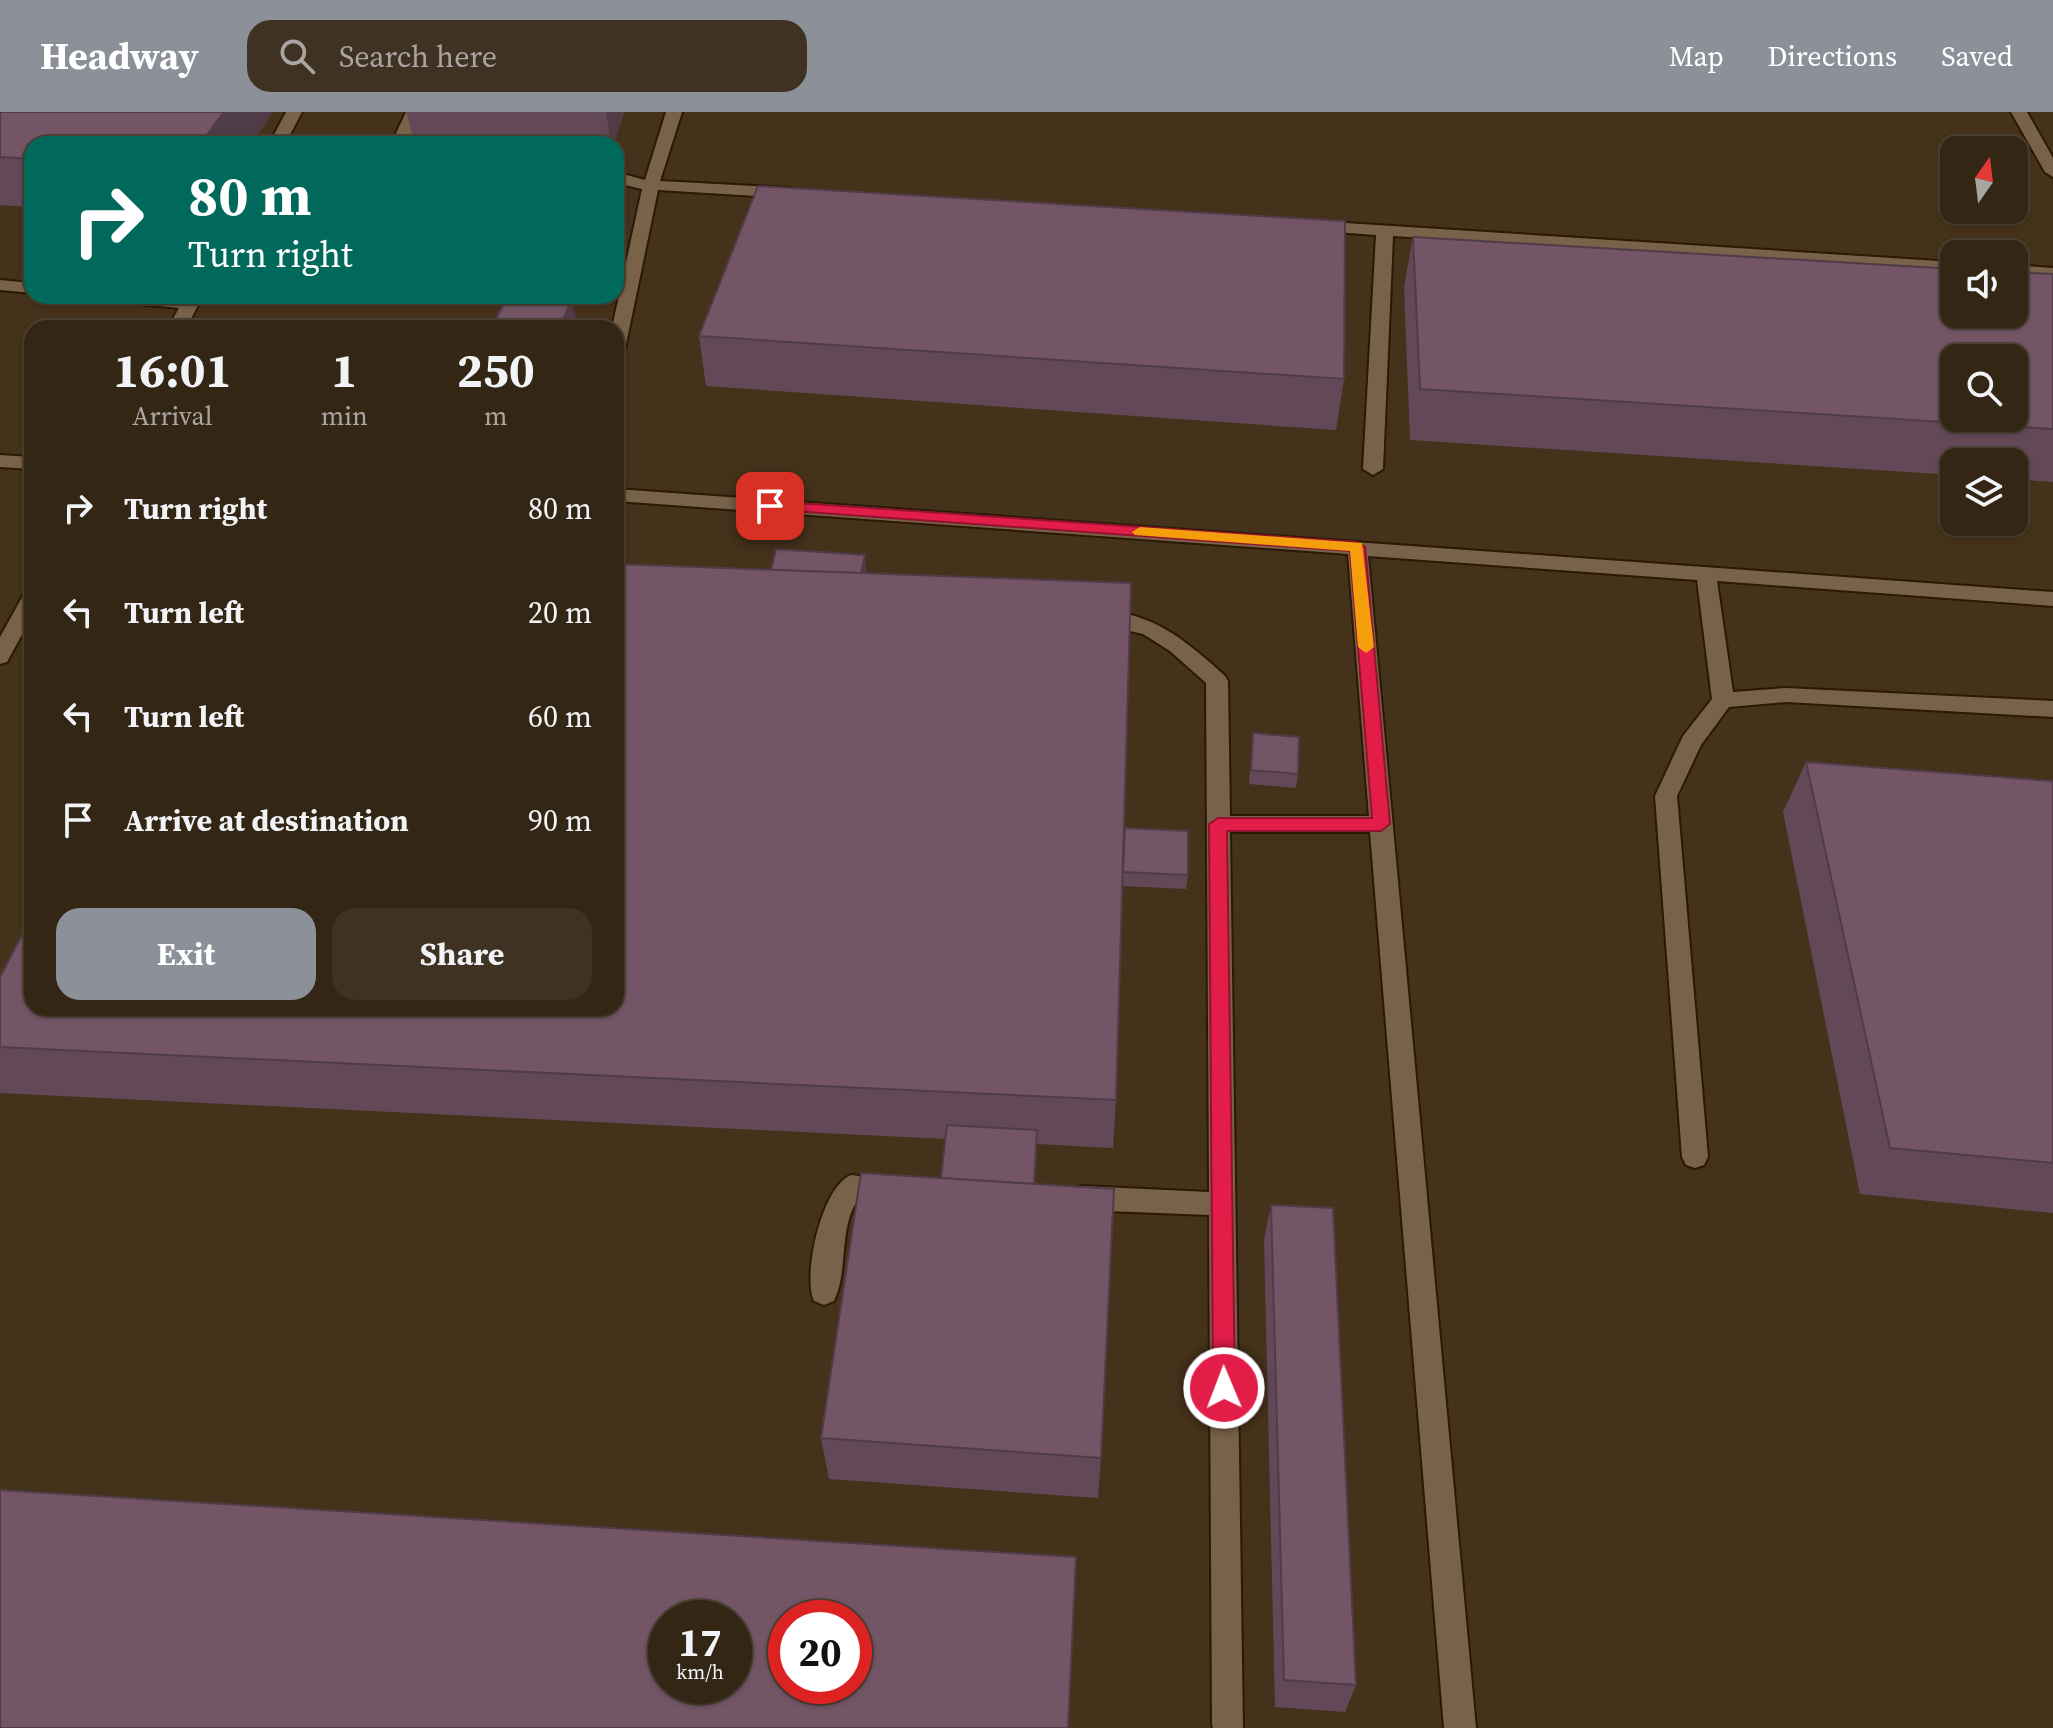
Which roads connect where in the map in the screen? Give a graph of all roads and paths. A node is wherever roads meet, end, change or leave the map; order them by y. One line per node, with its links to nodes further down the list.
1 (294, 112): 5 (street)
2 (414, 112): 6 (street)
3 (674, 112): 9 (street)
4 (2019, 112): 7 (street)
5 (281, 136)
6 (403, 136)
7 (2053, 172)
8 (624, 180): 9 (street)
9 (651, 185): 10 (street); 18 (street)
10 (811, 195)
11 (1289, 225): 12 (street)
12 (1385, 231): 13 (street); 21 (street)
13 (1940, 266)
14 (2028, 271): 15 (street)
15 (2053, 273)
16 (0, 285): 17 (street)
17 (24, 287)
18 (622, 320)
19 (0, 461): 20 (street)
20 (24, 462)
21 (1373, 469)
22 (624, 496): 23 (street)
23 (1357, 547): 24 (street); 32 (street)
24 (1706, 573): 25 (street); 29 (street)
25 (2053, 599)
26 (24, 612): 28 (street)
27 (1072, 616): 31 (street)
28 (0, 657)
29 (1723, 700): 30 (street); 33 (street)
30 (2053, 709)
31 (1218, 824): 32 (street); 36 (street)
32 (1381, 824): 39 (street)
33 (1695, 1157)
34 (913, 1190): 37 (street)
35 (1049, 1197): 36 (street)
36 (1222, 1204): 38 (street)
37 (824, 1292)
38 (1228, 1725)
39 (1460, 1728)

